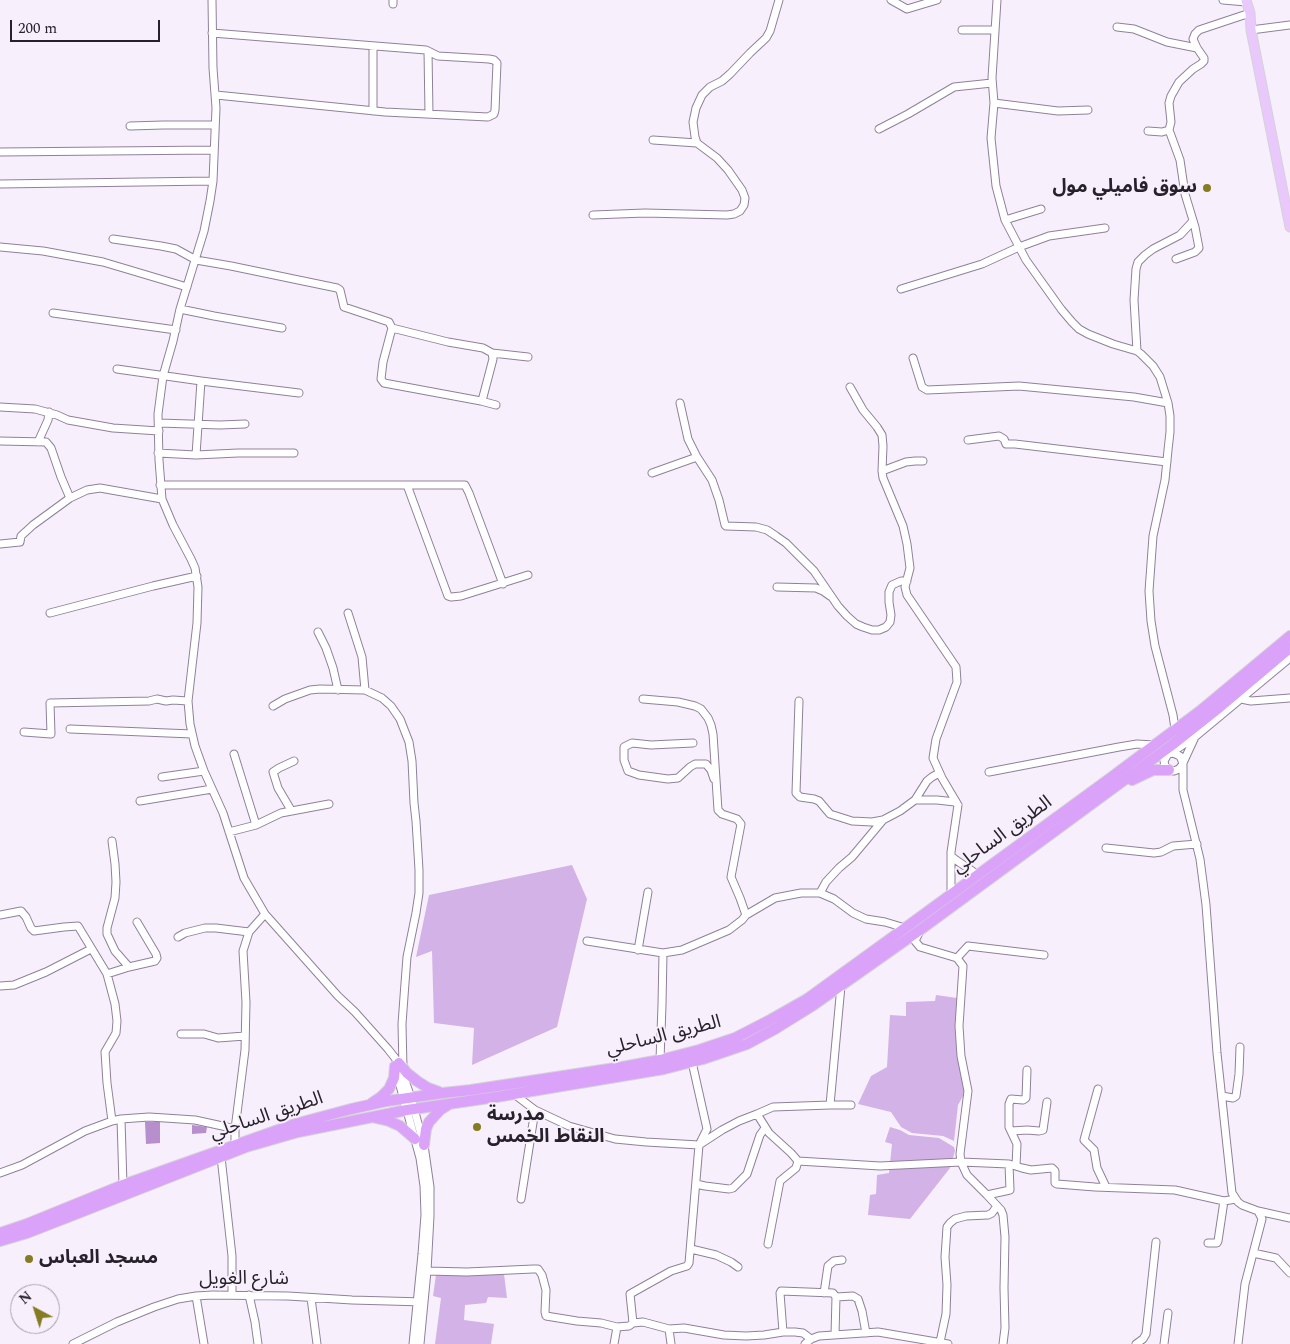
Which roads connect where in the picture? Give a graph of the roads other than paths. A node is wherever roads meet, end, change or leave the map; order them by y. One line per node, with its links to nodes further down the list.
1 (212, 0): 14 (street)
2 (779, 0): 30 (street)
3 (891, 0): 4 (street)
4 (937, 0)
5 (997, 0): 12 (street)
6 (1223, 0): 7 (street)
7 (1246, 1): 8 (main road)
8 (1250, 14): 13 (main road); 16 (street)
9 (1290, 25): 13 (street)
10 (1116, 28): 16 (street)
11 (962, 30): 12 (street)
12 (995, 30): 18 (street)
13 (1251, 30): 39 (main road)
14 (212, 33): 15 (street); 19 (street)
15 (373, 46): 17 (street); 22 (street)
16 (1197, 48): 28 (street)
17 (428, 51): 23 (street); 23 (street)
18 (992, 83): 20 (street); 26 (street)
19 (216, 95): 22 (street); 25 (street)
20 (994, 103): 21 (street); 37 (street)
21 (1088, 110)
22 (373, 111): 23 (street)
23 (429, 114)
24 (130, 126): 25 (street)
25 (215, 126): 31 (street)
26 (879, 129)
27 (1148, 130): 28 (street)
28 (1170, 130): 38 (street)
29 (653, 140): 30 (street)
30 (697, 143): 36 (street)
31 (214, 150): 32 (street); 33 (street)
32 (0, 152)
33 (213, 181): 34 (street); 45 (street)
34 (0, 184)
35 (1041, 209): 37 (street)
36 (593, 216)
37 (1005, 220): 43 (street)
38 (1193, 221): 44 (street); 53 (street)
39 (1290, 227)
40 (1105, 228): 43 (street)
41 (113, 239): 45 (street)
42 (0, 247): 46 (street)
43 (1019, 247): 47 (street); 53 (street)
44 (1176, 259)
45 (196, 260): 46 (street); 51 (street)
46 (187, 287): 48 (street)
47 (901, 289)
48 (180, 309): 50 (street); 52 (street)
49 (53, 313): 52 (street)
50 (282, 328)
51 (392, 328): 54 (street); 62 (street)
52 (176, 330): 58 (street)
53 (1137, 352): 63 (street)
54 (492, 353): 55 (street); 62 (street)
55 (528, 357)
56 (913, 358): 63 (street)
57 (117, 369): 58 (street)
58 (163, 376): 59 (street); 70 (street)
59 (201, 381): 61 (street); 69 (street)
60 (850, 387): 80 (street)
61 (299, 393)
62 (481, 401): 65 (street)
63 (1168, 402): 79 (street)
64 (680, 403): 77 (street)
65 (496, 405)
66 (0, 407): 67 (street)
67 (49, 412): 70 (street); 73 (street)
68 (245, 424): 69 (street)
69 (199, 425): 70 (street); 76 (street)
70 (159, 427): 74 (street)
71 (968, 440): 79 (street)
72 (0, 441): 73 (street)
73 (38, 442): 84 (street)
74 (158, 453): 76 (street); 82 (street)
75 (294, 454): 76 (street)
76 (196, 455)
77 (697, 457): 81 (street); 92 (street)
78 (923, 461): 80 (street)
79 (1167, 462): 110 (street)
80 (882, 471): 89 (street)
81 (652, 473)
82 (160, 485): 83 (street); 85 (street)
83 (407, 485): 90 (street); 90 (street)
84 (70, 498): 85 (street); 86 (street)
85 (162, 499): 88 (street)
86 (0, 544)
87 (528, 575): 90 (street)
88 (196, 576): 94 (street); 106 (street)
89 (907, 581): 92 (street); 123 (street)
90 (503, 584)
91 (777, 587): 92 (street)
92 (832, 597)
93 (348, 613): 101 (street)
94 (50, 614)
95 (318, 632): 100 (street)
96 (1290, 636): 110 (highway, الطريق الساحلي)
97 (1290, 648): 128 (highway, الطريق الساحلي)
98 (1290, 658): 99 (street)
99 (1255, 687): 104 (street); 105 (street)
100 (338, 690): 101 (street); 108 (street)
101 (365, 690): 168 (street)
102 (1290, 698): 105 (street)
103 (643, 699): 125 (street)
104 (1241, 699): 105 (street); 113 (street)
105 (1261, 700)
106 (188, 701): 111 (street); 112 (street)
107 (799, 701): 134 (street)
108 (272, 706)
109 (70, 729): 112 (street)
110 (1175, 729): 115 (highway, الطريق الساحلي)
111 (24, 732)
112 (192, 734): 121 (street)
113 (1196, 736): 116 (street); 119 (street)
114 (693, 743): 125 (street)
115 (1155, 745): 122 (street); 141 (highway, الطريق الساحلي)
116 (1172, 753): 119 (street); 120 (street)
117 (234, 754): 135 (street)
118 (294, 761): 133 (street)
119 (1183, 764): 120 (street); 127 (street)
120 (1169, 770): 127 (street); 128 (highway)
121 (204, 771): 124 (street); 126 (street)
122 (989, 772)
123 (940, 773): 129 (street); 132 (street)
124 (162, 777)
125 (716, 781): 147 (street)
126 (212, 789): 130 (street); 136 (street)
127 (1183, 790): 138 (street)
128 (1109, 791): 150 (highway, الطريق الساحلي)
129 (915, 800): 132 (street); 134 (street)
130 (140, 801)
131 (328, 804): 133 (street)
132 (958, 805): 140 (street)
133 (291, 810): 135 (street)
134 (883, 820): 143 (street)
135 (256, 825): 136 (street)
136 (229, 832): 145 (street)
137 (112, 841): 159 (street)
138 (1197, 844): 139 (street); 173 (street)
139 (1106, 848)
140 (951, 856): 141 (street); 144 (street)
141 (978, 875): 144 (highway, الطريق الساحلي)
142 (648, 892): 155 (street)
143 (820, 893): 147 (street); 149 (street)
144 (951, 895): 149 (highway, الطريق الساحلي)
145 (264, 914): 151 (street); 168 (street)
146 (0, 915): 154 (street)
147 (746, 915): 156 (street)
148 (137, 922): 159 (street)
149 (905, 928): 166 (highway, الطريق الساحلي)
150 (920, 930): 158 (street); 162 (highway, الطريق الساحلي)
151 (248, 932): 152 (street); 164 (street)
152 (178, 937)
153 (587, 941): 155 (street)
154 (91, 949): 160 (street); 161 (street)
155 (638, 950): 156 (street)
156 (663, 953): 166 (street)
157 (1044, 955): 158 (street)
158 (957, 958): 194 (street)
159 (129, 967): 160 (street)
160 (107, 974): 185 (street)
161 (0, 986)
162 (841, 986): 167 (highway, الطريق الساحلي); 177 (street)
163 (180, 1034): 164 (street)
164 (245, 1036): 187 (street)
165 (1240, 1047): 173 (street)
166 (660, 1060): 171 (highway, الطريق الساحلي)
167 (692, 1062): 172 (highway, الطريق الساحلي); 191 (street)
168 (399, 1066): 171 (highway); 174 (street); 179 (highway)
169 (1027, 1070): 188 (street)
170 (1098, 1089): 199 (street)
171 (443, 1093): 174 (highway, الطريق الساحلي)
172 (514, 1094): 176 (highway, الطريق الساحلي); 181 (street)
173 (1222, 1096): 202 (street)
174 (407, 1098): 179 (highway, الطريق الساحلي); 180 (street)
175 (1047, 1102): 188 (street)
176 (454, 1103): 180 (highway, الطريق الساحلي); 189 (highway)
177 (830, 1105): 178 (street); 182 (street)
178 (851, 1105)
179 (366, 1106): 190 (highway, الطريق الساحلي)
180 (410, 1110): 183 (highway, الطريق الساحلي); 189 (street)
181 (535, 1110): 191 (street); 201 (street)
182 (757, 1114): 186 (street); 191 (street)
183 (365, 1118): 189 (highway); 192 (highway, الطريق الساحلي)
184 (121, 1119): 185 (street); 187 (street); 198 (street)
185 (112, 1121): 196 (street)
186 (765, 1128): 193 (street); 197 (street)
187 (235, 1129): 190 (street)
188 (1011, 1131): 195 (street)
189 (420, 1142): 216 (street); 218 (street)
190 (235, 1144): 198 (highway, الطريق الساحلي)
191 (699, 1145): 197 (street)
192 (221, 1157): 208 (highway, الطريق الساحلي); 220 (street)
193 (798, 1161): 194 (street); 211 (street)
194 (961, 1162): 195 (street); 200 (street)
195 (1012, 1165): 199 (street); 200 (street)
196 (0, 1173)
197 (696, 1184): 212 (street)
198 (123, 1185): 207 (highway, الطريق الساحلي)
199 (1106, 1187): 203 (street)
200 (987, 1194): 204 (street)
201 (521, 1199)
202 (1236, 1200): 203 (street); 205 (street)
203 (1224, 1201): 210 (street)
204 (997, 1206): 237 (street); 247 (street)
205 (1258, 1211): 206 (street); 213 (street)
206 (1290, 1218)
207 (0, 1233)
208 (0, 1241)
209 (1156, 1242): 248 (street)
210 (1208, 1243)
211 (768, 1244)
212 (691, 1248): 215 (street); 229 (street)
213 (1253, 1253): 217 (street); 250 (street)
214 (842, 1260): 219 (street)
215 (738, 1267)
216 (427, 1271): 226 (street); 230 (street)
217 (1290, 1273)
218 (418, 1292): 225 (street); 226 (street)
219 (824, 1293): 223 (street); 232 (street)
220 (232, 1295): 221 (street, شارع الغويل); 222 (street, شارع الغويل)
221 (249, 1295): 224 (street, شارع الغويل); 240 (street)
222 (196, 1296): 238 (street, شارع الغويل); 239 (street)
223 (836, 1297): 233 (street); 234 (street)
224 (312, 1298): 225 (street, شارع الغويل); 241 (street)
225 (405, 1302): 226 (street, شارع الغويل); 228 (street)
226 (421, 1302): 228 (street); 243 (street)
227 (1168, 1313): 249 (street)
228 (416, 1317): 242 (street)
229 (633, 1323): 230 (street); 231 (street)
230 (617, 1327): 244 (street)
231 (670, 1329): 232 (street); 245 (street)
232 (783, 1332): 235 (street)
233 (866, 1333): 234 (street); 236 (street)
234 (835, 1335): 235 (street)
235 (808, 1341)
236 (927, 1342): 237 (street)
237 (940, 1342): 246 (street)
238 (73, 1344)
239 (204, 1344)
240 (258, 1344)
241 (317, 1344)
242 (413, 1344)
243 (420, 1344)
244 (614, 1344)
245 (671, 1344)
246 (948, 1344)
247 (1003, 1344)
248 (1136, 1344)
249 (1164, 1344)
250 (1238, 1344)

